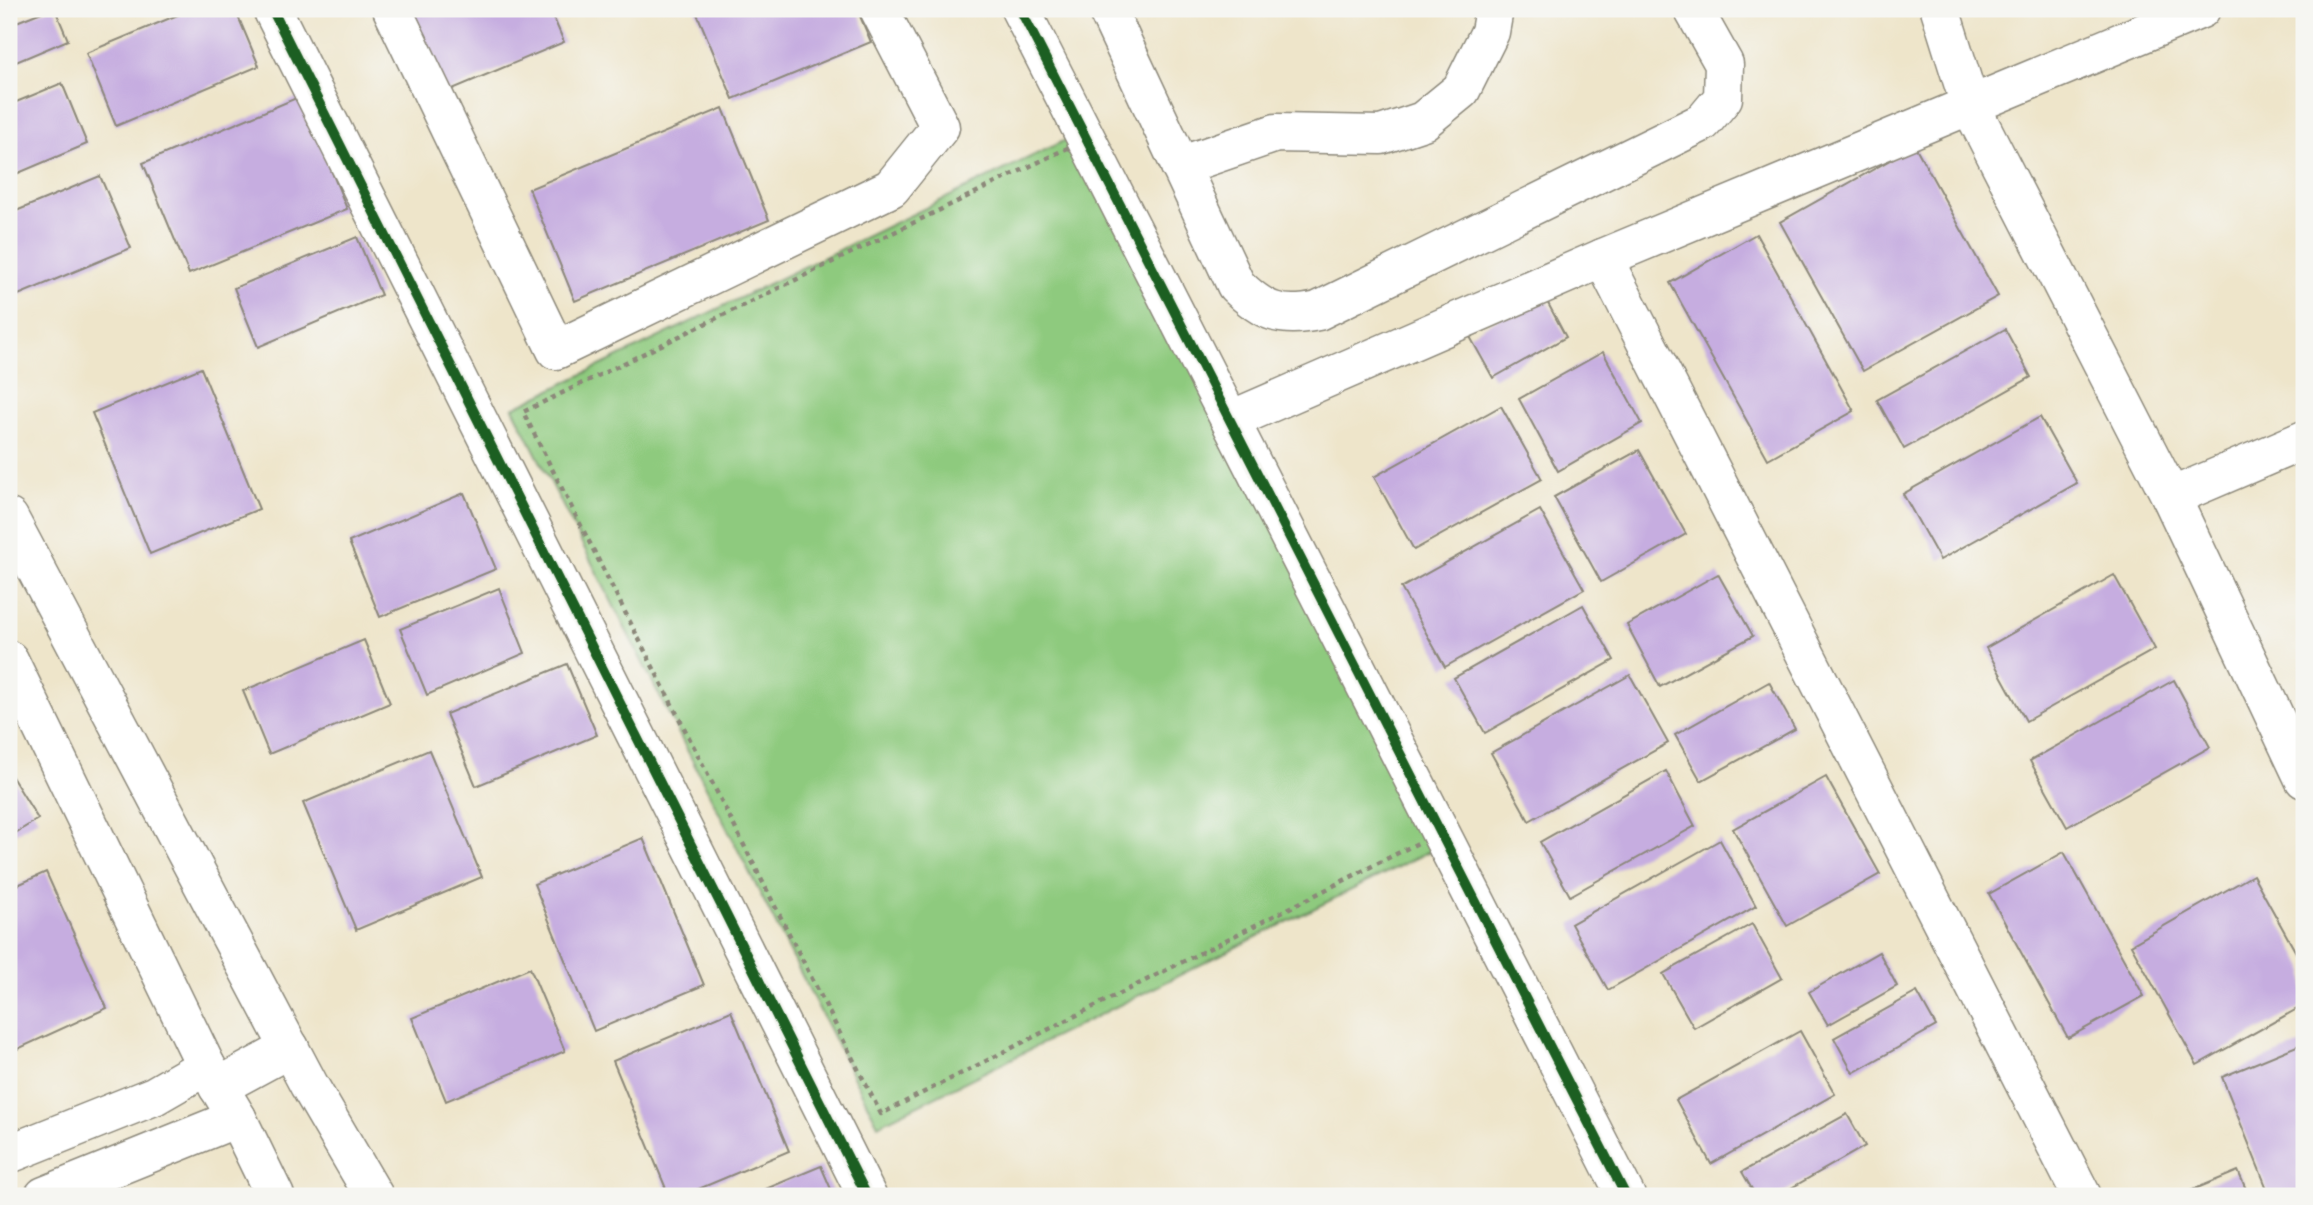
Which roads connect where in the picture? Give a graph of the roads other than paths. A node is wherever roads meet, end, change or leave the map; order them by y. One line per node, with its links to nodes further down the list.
1 (272, 9): 25 (street)
2 (392, 9): 3 (street)
3 (879, 9)
4 (1020, 9): 13 (street)
5 (1107, 9): 11 (street)
6 (1494, 9): 11 (street)
7 (1693, 9): 11 (street)
8 (1940, 9): 10 (street)
9 (2201, 9): 10 (street)
10 (1970, 105): 12 (street); 15 (street)
11 (1180, 166)
12 (1603, 258): 13 (street); 27 (street)
13 (1231, 420): 26 (street)
14 (2304, 440): 15 (street)
15 (2171, 497): 18 (street)
16 (9, 518): 19 (street)
17 (9, 660): 20 (street)
18 (2304, 779)
19 (290, 1048): 20 (street); 24 (street)
20 (220, 1091): 21 (street); 22 (street); 23 (street)
21 (9, 1154)
22 (44, 1196)
23 (275, 1196)
24 (374, 1196)
25 (867, 1196)
26 (1626, 1196)
27 (2082, 1196)

